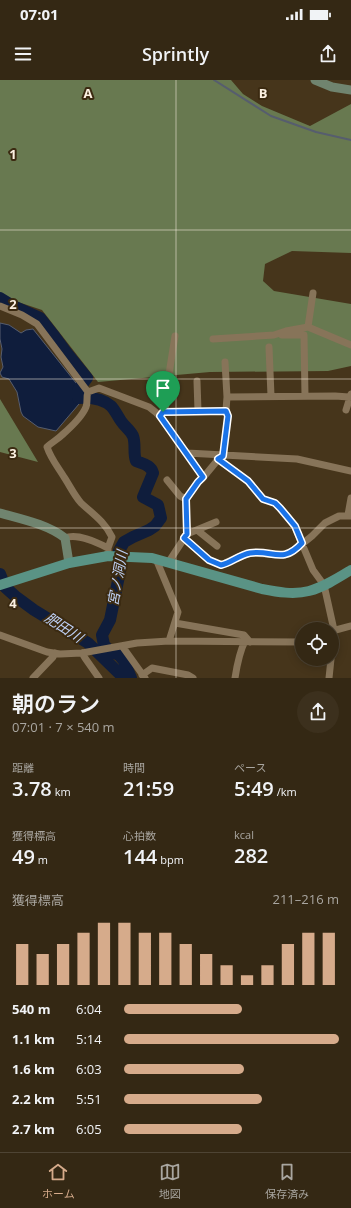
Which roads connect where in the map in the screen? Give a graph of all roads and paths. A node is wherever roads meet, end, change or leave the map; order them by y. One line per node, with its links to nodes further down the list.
1 (315, 80): 2 (street)
2 (351, 90)
3 (313, 293): 5 (street)
4 (0, 306): 13 (street)
5 (308, 327): 6 (street); 9 (street)
6 (277, 334): 8 (street); 15 (street)
7 (175, 336): 21 (street)
8 (213, 339)
9 (351, 345)
10 (269, 347): 14 (street)
11 (225, 362): 17 (street)
12 (197, 380): 19 (street)
13 (88, 392): 21 (street); 37 (street)
14 (271, 396): 15 (street); 17 (street)
15 (305, 396): 16 (street)
16 (350, 396): 18 (street)
17 (227, 397): 20 (street)
18 (346, 410)
19 (198, 411): 20 (street); 21 (street)
20 (226, 411): 23 (street)
21 (162, 414): 22 (street)
22 (187, 453): 23 (street); 25 (street)
23 (221, 457): 24 (street); 25 (street); 35 (street)
24 (351, 471)
25 (203, 477): 28 (street)
26 (167, 480): 28 (street)
27 (351, 498): 30 (street)
28 (186, 499): 33 (street)
29 (0, 514): 34 (street)
30 (349, 516): 35 (street)
31 (216, 522): 32 (street)
32 (197, 530): 33 (street); 36 (street)
33 (186, 536): 35 (street); 40 (street)
34 (65, 538): 37 (street); 39 (street)
35 (302, 543): 43 (street)
36 (217, 546)
37 (108, 552): 38 (main road); 39 (main road)
38 (156, 559): 40 (main road); 45 (street)
39 (69, 563): 42 (main road)
40 (168, 563): 43 (main road)
41 (351, 570): 43 (main road)
42 (0, 585)
43 (324, 585): 44 (street)
44 (331, 622)
45 (175, 623): 49 (street); 50 (street)
46 (351, 626): 47 (street)
47 (339, 629)
48 (0, 635): 53 (street)
49 (169, 641): 50 (street); 52 (street)
50 (248, 641): 51 (street); 60 (street)
51 (295, 642)
52 (122, 646): 54 (street); 56 (street)
53 (55, 653): 54 (street); 57 (street)
54 (82, 653): 58 (street)
55 (330, 666): 61 (street)
56 (143, 676): 59 (street)
57 (33, 678)
58 (99, 678)
59 (193, 678)
60 (235, 678)
61 (329, 678)

